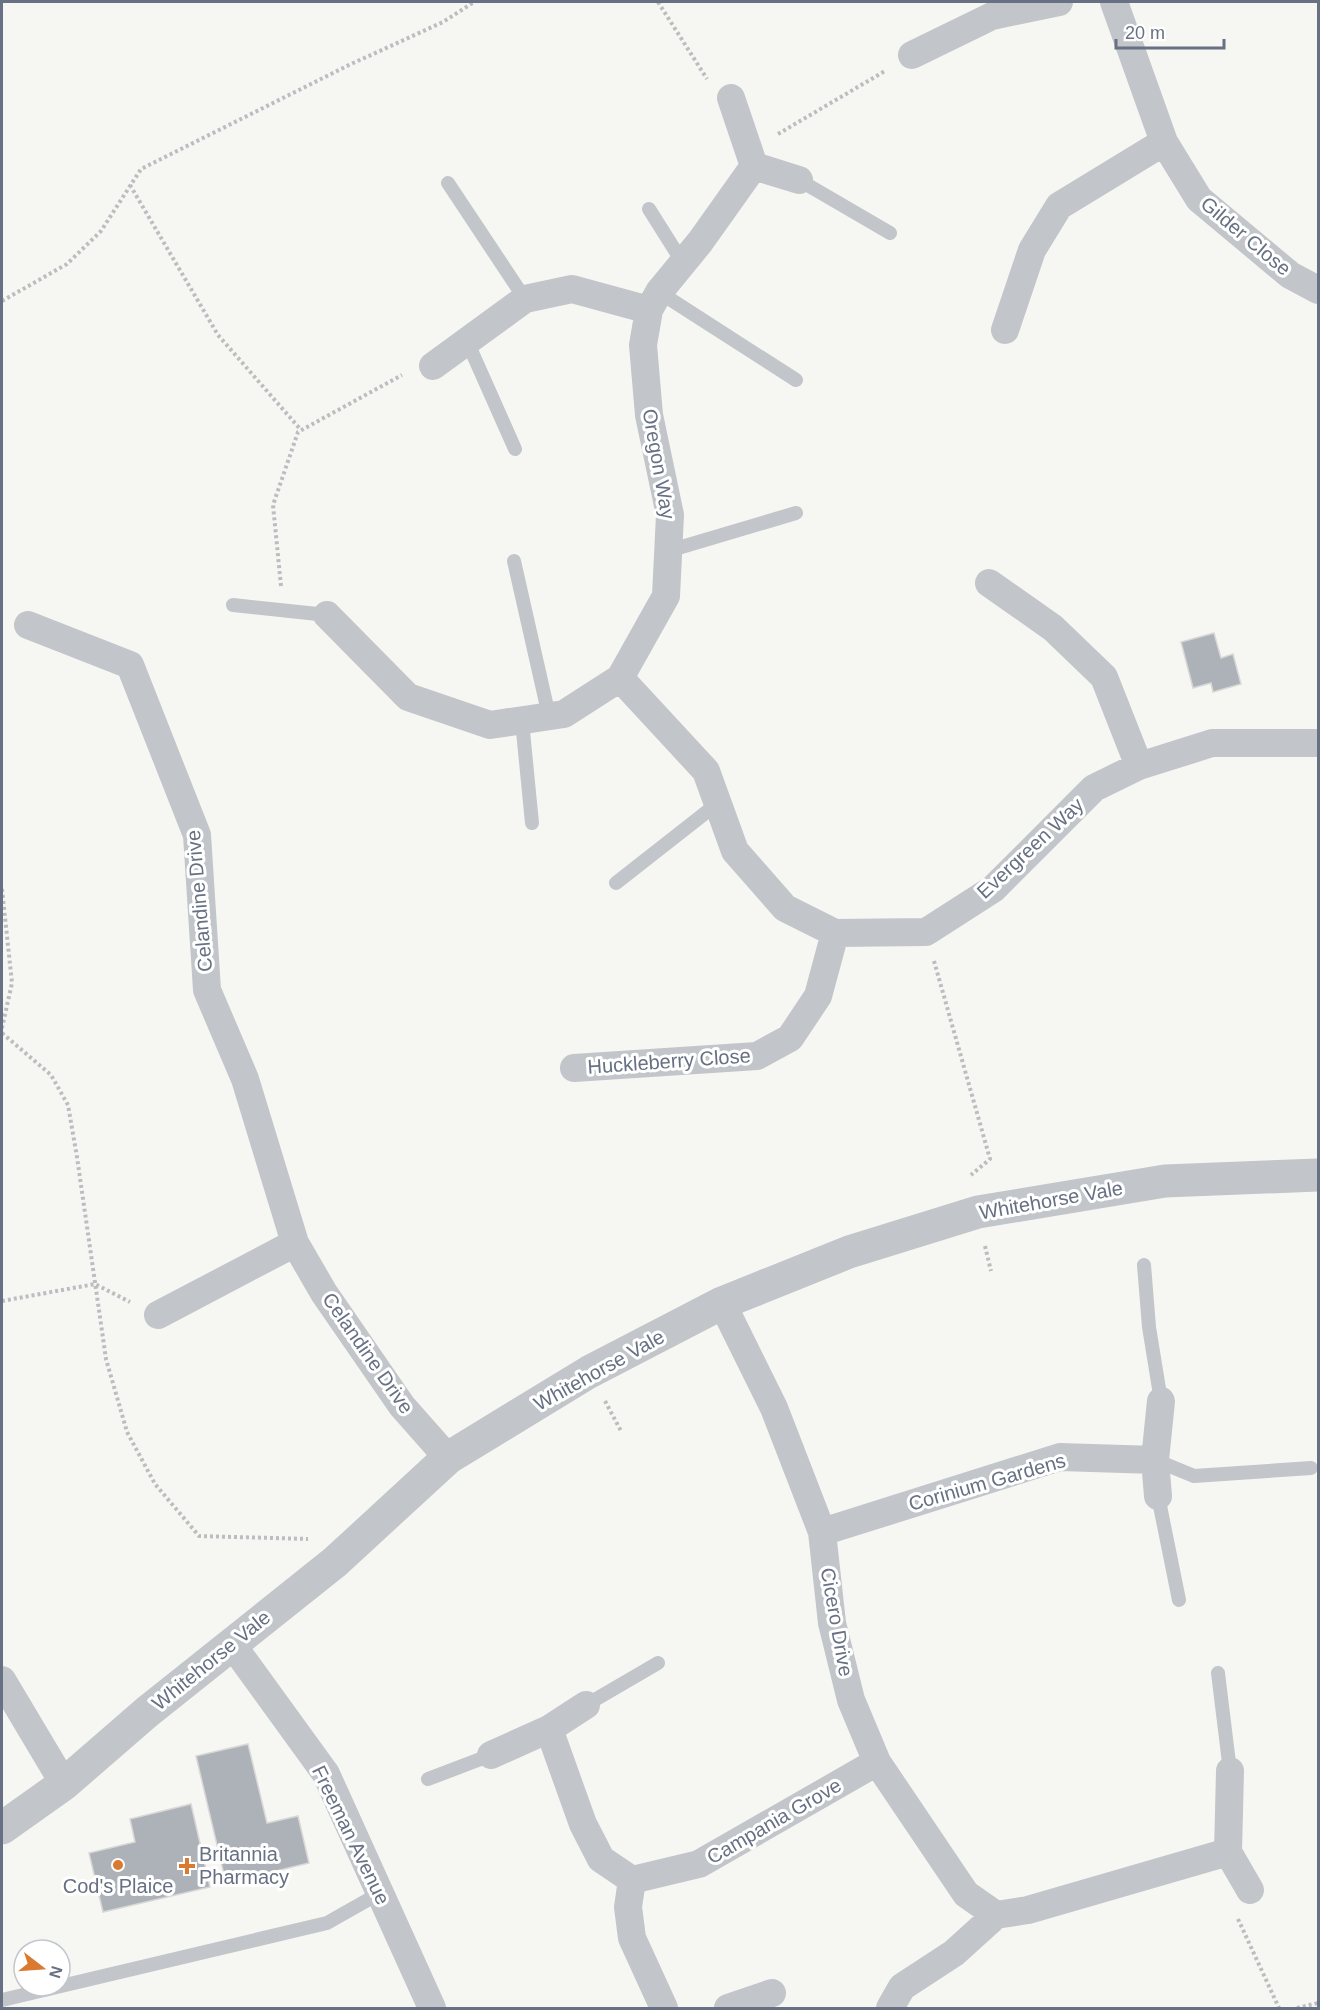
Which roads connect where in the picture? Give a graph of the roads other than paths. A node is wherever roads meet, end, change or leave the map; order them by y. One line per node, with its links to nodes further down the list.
1 (1059, 2): 3 (street)
2 (1114, 2): 5 (street, Gilder Close)
3 (912, 55)
4 (731, 98): 6 (street)
5 (1164, 142): 12 (street, Gilder Close); 15 (street)
6 (752, 158): 7 (street); 11 (street, Oregon Way)
7 (800, 180): 10 (lane)
8 (448, 183): 13 (lane)
9 (649, 209): 11 (lane)
10 (890, 233)
11 (683, 263): 14 (street, Oregon Way)
12 (1318, 290)
13 (525, 299): 14 (street); 16 (street)
14 (654, 301): 18 (lane); 21 (street, Oregon Way)
15 (1005, 330)
16 (467, 341): 17 (street); 19 (lane)
17 (433, 366)
18 (796, 380)
19 (515, 449)
20 (796, 513): 21 (lane)
21 (668, 551): 27 (street, Oregon Way)
22 (514, 561): 28 (lane)
23 (988, 583): 30 (street)
24 (234, 605): 25 (lane)
25 (327, 615): 28 (street)
26 (28, 625): 37 (street, Celandine Drive)
27 (620, 678): 28 (street); 31 (street)
28 (536, 718): 32 (lane)
29 (1318, 743): 30 (street, Evergreen Way)
30 (1139, 766): 34 (street, Evergreen Way)
31 (718, 803): 33 (lane); 34 (street)
32 (532, 823)
33 (616, 883)
34 (835, 933): 35 (street, Huckleberry Close)
35 (574, 1068)
36 (1318, 1175): 39 (street, Whitehorse Vale)
37 (295, 1243): 40 (street); 42 (street, Celandine Drive)
38 (1144, 1265): 41 (lane)
39 (722, 1303): 42 (street, Whitehorse Vale); 46 (street, Cicero Drive)
40 (158, 1315)
41 (1161, 1401): 43 (street)
42 (448, 1458): 48 (street, Whitehorse Vale)
43 (1155, 1460): 44 (lane); 45 (street); 46 (street, Corinium Gardens)
44 (1311, 1468)
45 (1158, 1496): 47 (lane)
46 (822, 1532): 55 (street, Cicero Drive)
47 (1179, 1600)
48 (231, 1643): 58 (street, Whitehorse Vale); 63 (street, Freeman Avenue)
49 (658, 1663): 52 (lane)
50 (1218, 1673): 56 (lane)
51 (2, 1680): 58 (street)
52 (586, 1705): 53 (street)
53 (549, 1729): 54 (street); 61 (street)
54 (491, 1755): 57 (lane)
55 (877, 1762): 61 (street, Campania Grove); 64 (street, Cicero Drive)
56 (1230, 1771): 60 (street)
57 (428, 1779)
58 (64, 1784): 59 (street, Whitehorse Vale)
59 (2, 1828)
60 (1228, 1852): 62 (street); 64 (street)
61 (632, 1880): 68 (street)
62 (1250, 1890)
63 (380, 1893): 66 (lane); 67 (street, Freeman Avenue)
64 (996, 1915): 70 (street)
65 (772, 1993): 69 (street)
66 (2, 2000)
67 (432, 2008)
68 (664, 2008)
69 (728, 2008)
70 (890, 2008)

